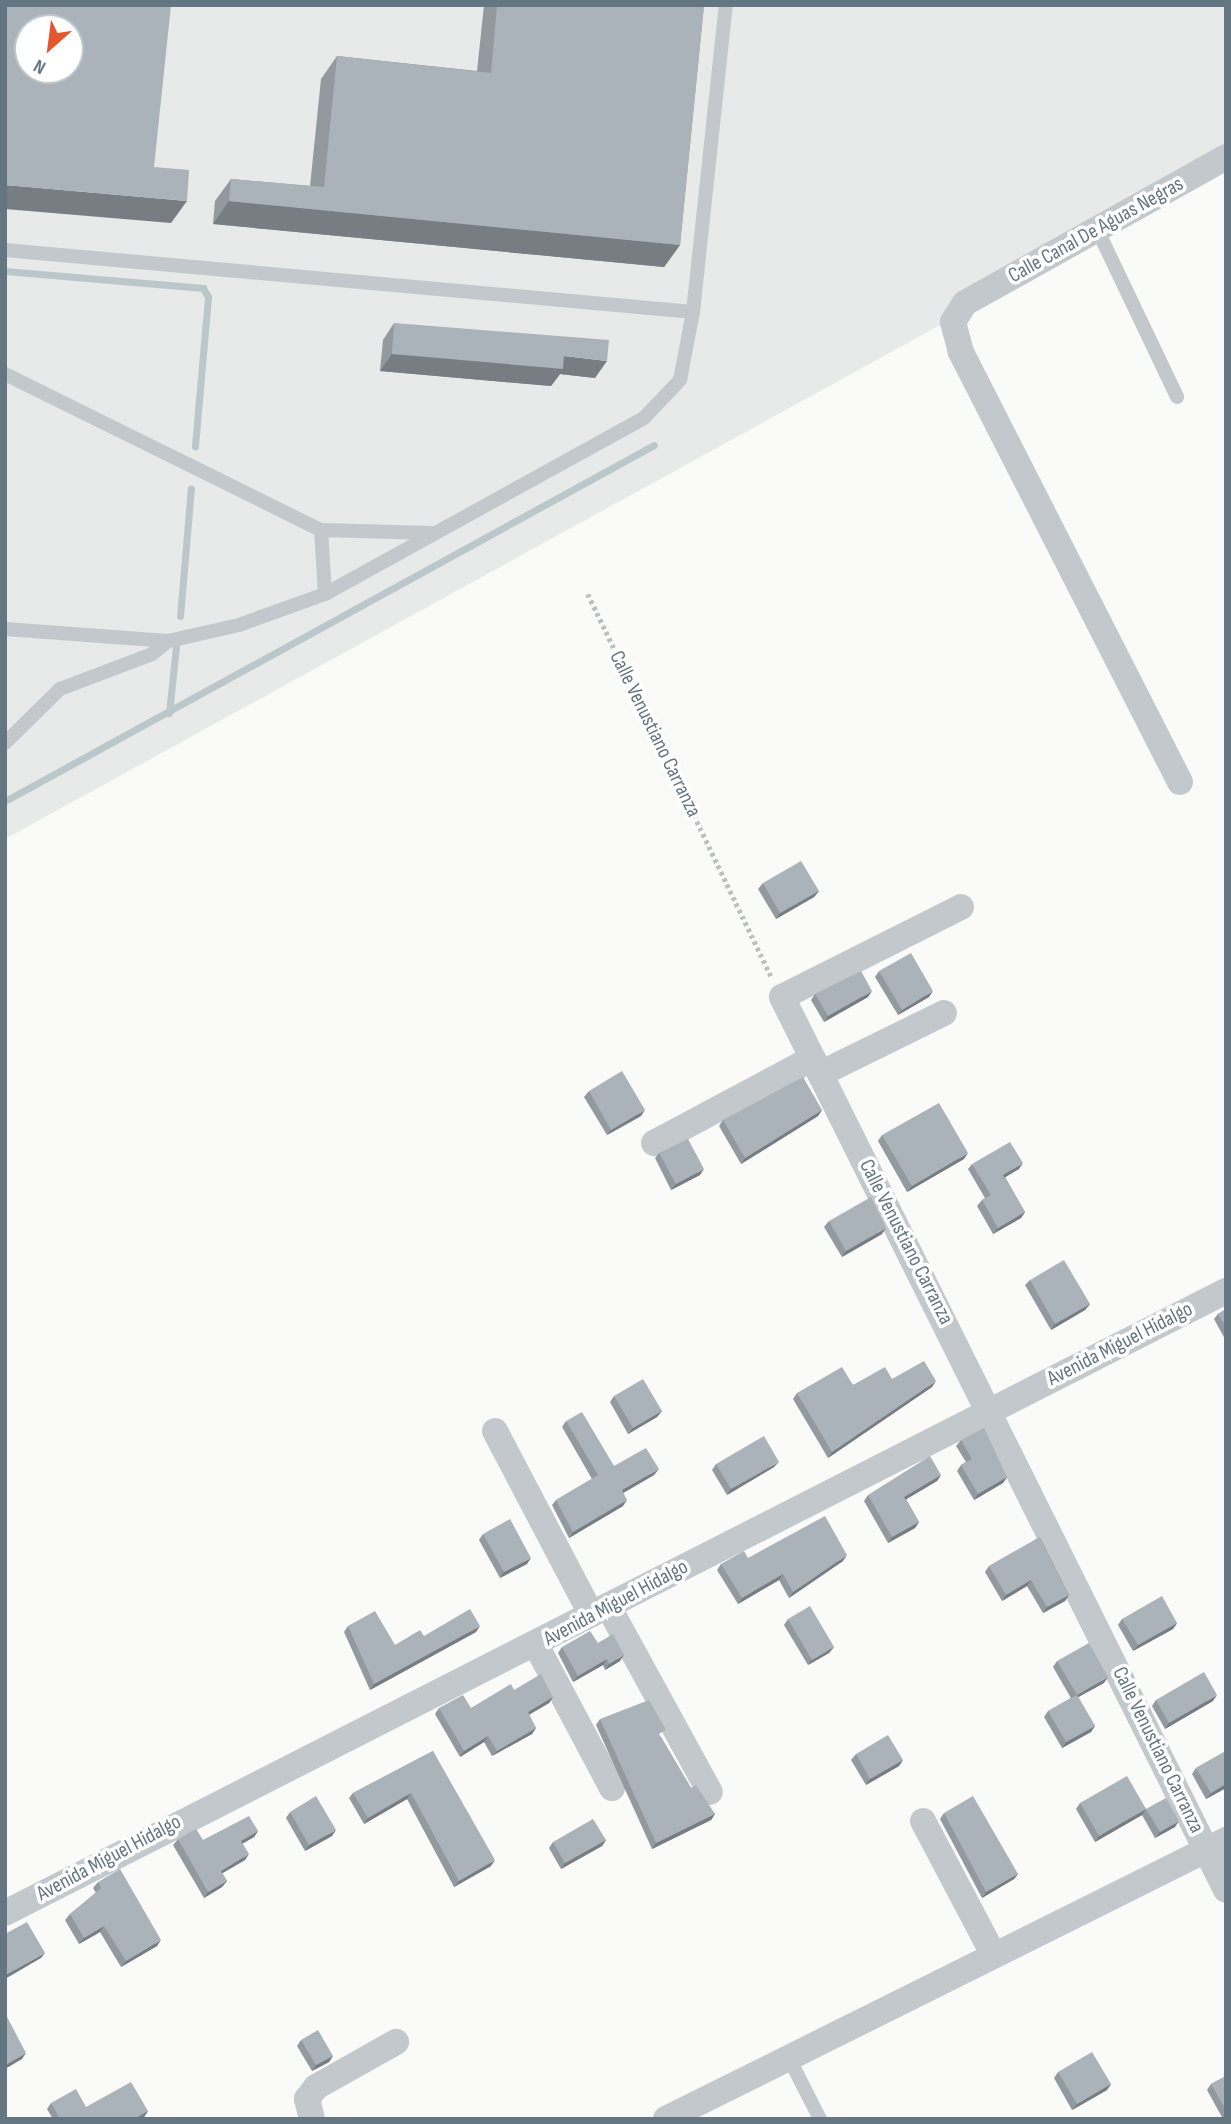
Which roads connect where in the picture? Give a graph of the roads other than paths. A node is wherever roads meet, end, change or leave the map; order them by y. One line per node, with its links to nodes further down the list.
1 (726, 5): 5 (lane)
2 (1226, 157): 3 (street, Calle Canal De Aguas Negras)
3 (1097, 229): 7 (lane); 14 (street, Calle Canal De Aguas Negras)
4 (5, 250): 5 (lane)
5 (692, 313): 9 (lane)
6 (5, 374): 8 (lane)
7 (1177, 397)
8 (321, 530): 9 (lane); 10 (lane)
9 (433, 533): 10 (lane)
10 (325, 594): 12 (lane)
11 (5, 629): 12 (lane)
12 (168, 641): 13 (lane)
13 (5, 743)
14 (1180, 782)
15 (961, 907): 17 (street, Calle Venustiano Carranza)
16 (944, 1013): 17 (street)
17 (816, 1066): 18 (street); 20 (street, Calle Venustiano Carranza)
18 (654, 1143)
19 (1226, 1291): 20 (street, Avenida Miguel Hidalgo)
20 (991, 1410): 22 (street, Avenida Miguel Hidalgo); 27 (street, Calle Venustiano Carranza)
21 (495, 1431): 22 (street)
22 (599, 1610): 23 (street, Avenida Miguel Hidalgo); 25 (street)
23 (536, 1645): 24 (street); 29 (street, Avenida Miguel Hidalgo)
24 (612, 1788)
25 (710, 1792)
26 (923, 1821): 30 (street)
27 (1215, 1843): 28 (street, Calle Venustiano Carranza); 30 (street)
28 (1226, 1889)
29 (5, 1913)
30 (992, 1952): 32 (street)
31 (396, 2042): 33 (street)
32 (789, 2056): 34 (street); 35 (lane)
33 (312, 2119)
34 (666, 2119)
35 (820, 2119)

